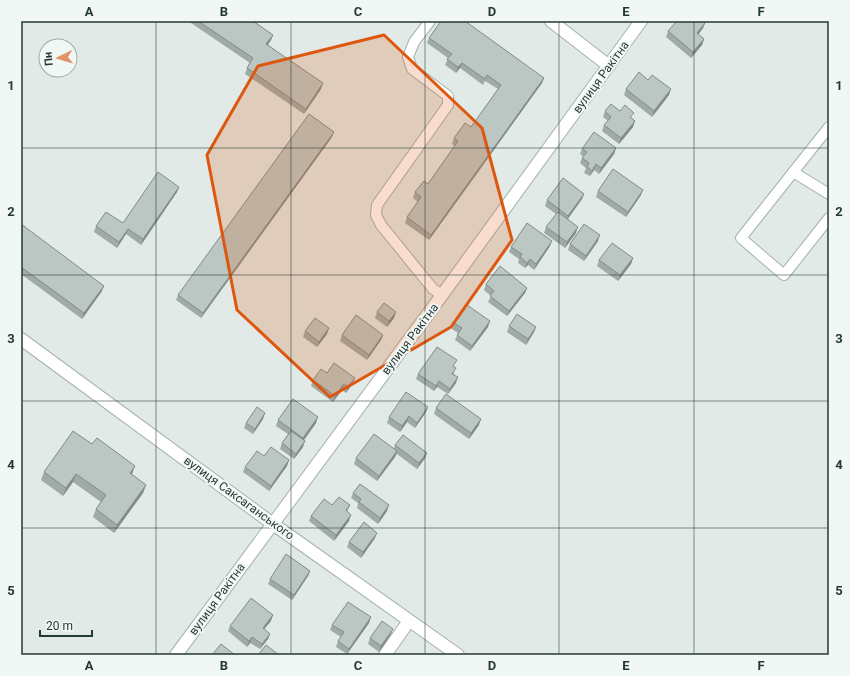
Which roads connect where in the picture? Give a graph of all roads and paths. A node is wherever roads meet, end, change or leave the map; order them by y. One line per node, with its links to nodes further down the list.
1 (430, 21): 9 (lane)
2 (550, 21): 4 (street)
3 (641, 21): 4 (street, вулиця Ракітна)
4 (609, 66): 9 (street, вулиця Ракітна)
5 (828, 129): 6 (lane)
6 (793, 172): 7 (lane); 8 (lane)
7 (829, 194)
8 (829, 218)
9 (442, 295): 11 (street, вулиця Ракітна)
10 (21, 339): 11 (street, вулиця Саксаганського)
11 (272, 524): 12 (street, вулиця Саксаганського); 13 (street, вулиця Ракітна)
12 (409, 621): 14 (street); 15 (street, вулиця Саксаганського)
13 (176, 655)
14 (385, 655)
15 (458, 655)

